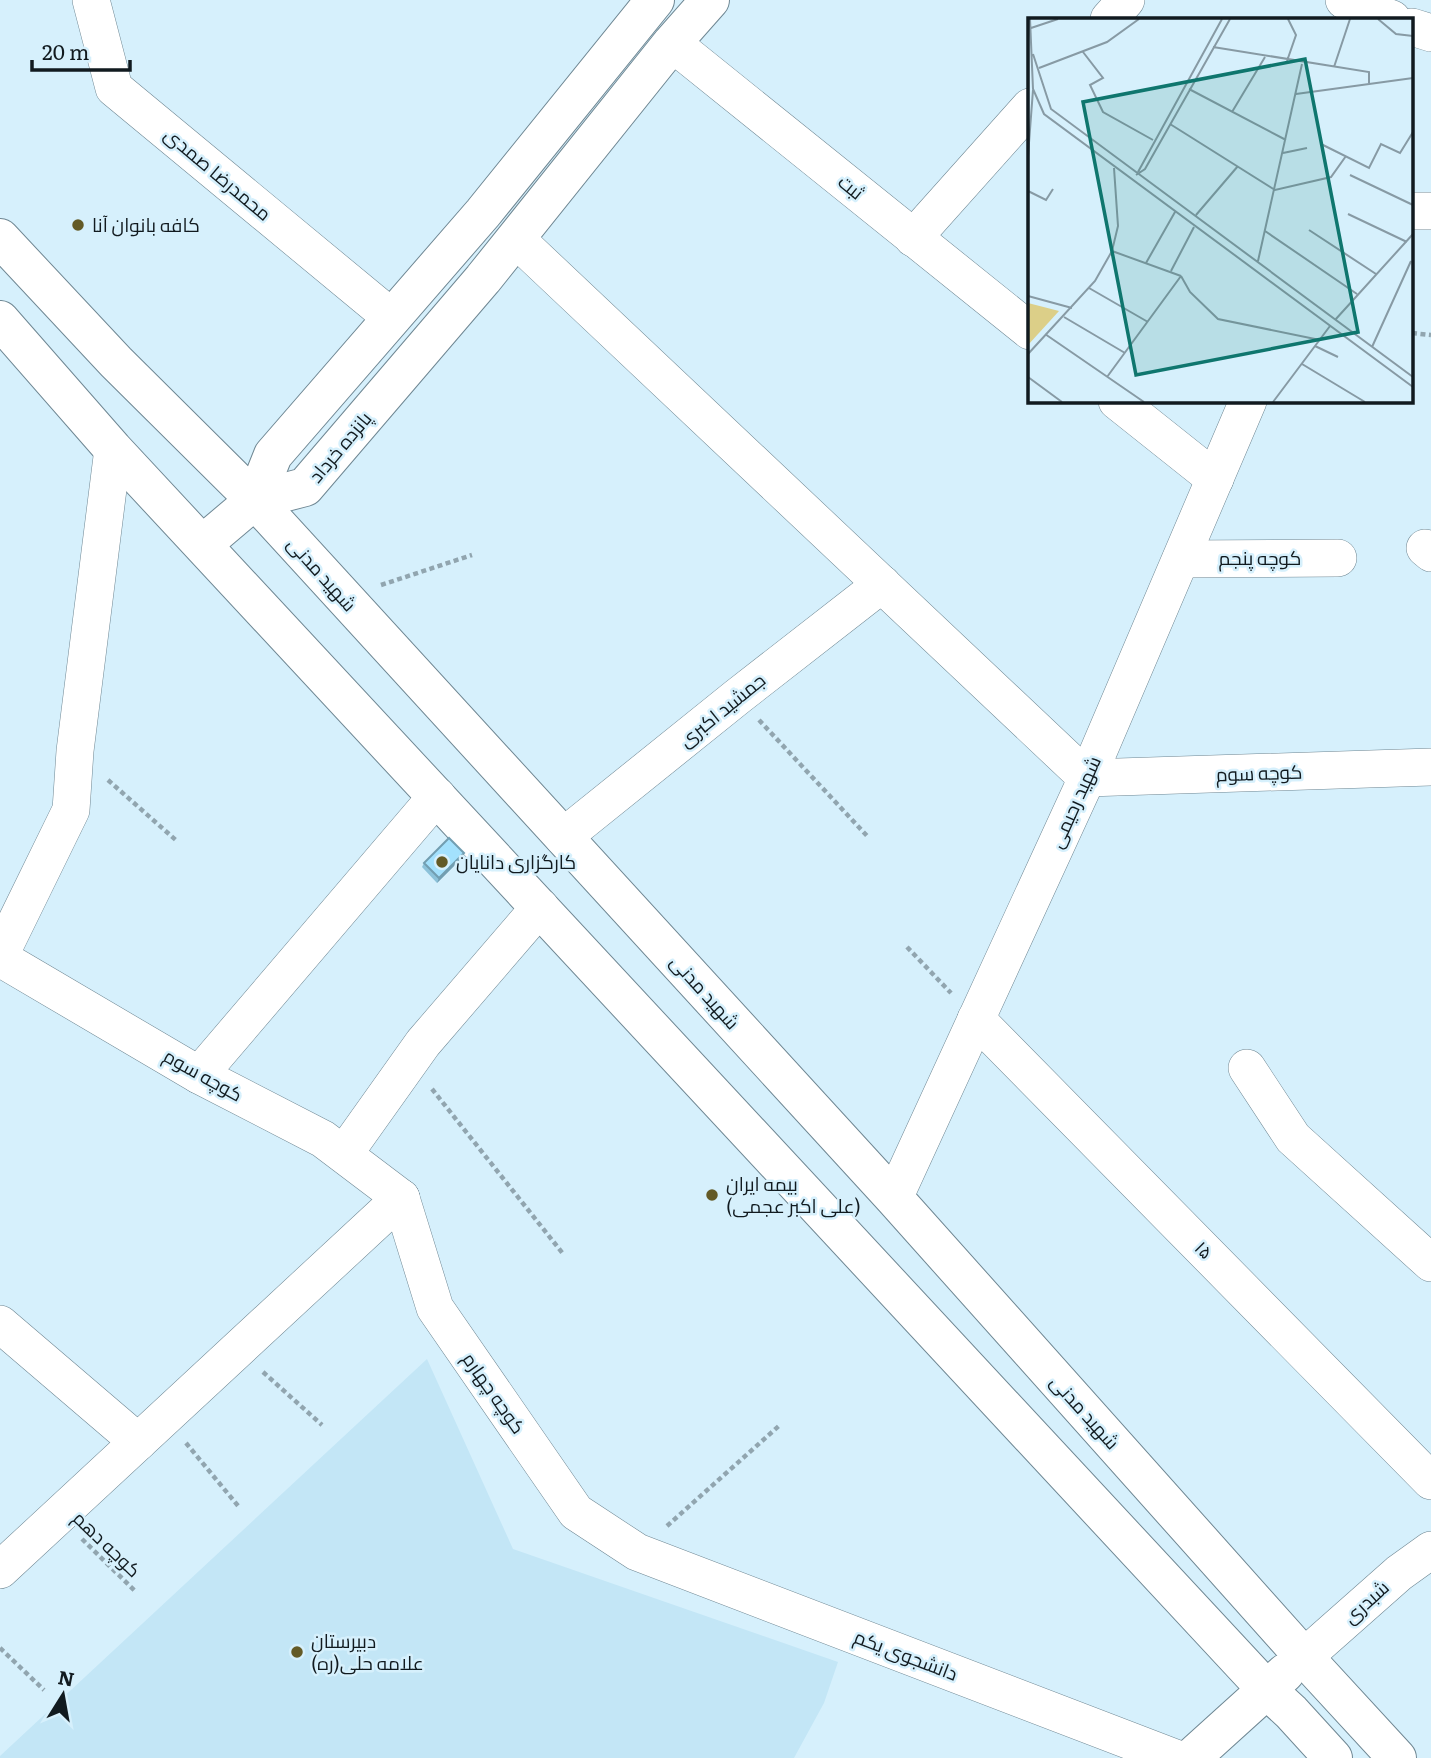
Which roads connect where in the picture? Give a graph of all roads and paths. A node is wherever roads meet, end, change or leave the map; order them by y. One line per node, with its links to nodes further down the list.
1 (91, 0): 15 (street, محمدرضا صمدی)
2 (655, 0): 15 (main road)
3 (710, 0): 10 (main road, پانزده خرداد)
4 (1126, 0): 6 (street)
5 (1344, 0): 7 (street)
6 (1110, 18)
7 (1389, 18)
8 (1414, 28): 9 (street)
9 (1431, 33)
10 (672, 43): 13 (street, ثبت); 14 (main road, پانزده خرداد)
11 (1028, 109): 13 (street)
12 (0, 238): 22 (main road, شهید مدنی)
13 (913, 238): 17 (street, ثبت)
14 (516, 239): 22 (main road, پانزده خرداد); 27 (street)
15 (392, 318): 22 (main road)
16 (0, 320): 20 (main road)
17 (1028, 329)
18 (1118, 402): 21 (street)
19 (1248, 402): 21 (street, شهید رحیمی)
20 (113, 449): 23 (main road); 30 (street)
21 (1215, 479): 26 (street, شهید رحیمی)
22 (255, 500): 23 (main road); 28 (main road, شهید مدنی)
23 (203, 544): 33 (main road)
24 (472, 555): 28 (path)
25 (1338, 558): 26 (street, کوچه پنجم)
26 (1181, 559): 32 (street, شهید رحیمی)
27 (882, 584): 29 (street, جمشید اکبری); 32 (street)
28 (344, 598): 34 (main road, شهید مدنی)
29 (737, 697): 34 (street, جمشید اکبری); 35 (path)
30 (75, 751): 36 (path); 39 (street)
31 (1431, 767): 32 (street, کوچه سوم)
32 (1087, 778): 40 (street, شهید رحیمی)
33 (437, 796): 37 (main road); 43 (street)
34 (563, 837): 46 (main road, شهید مدنی)
35 (869, 838)
36 (177, 842)
37 (540, 907): 41 (street); 64 (main road)
38 (907, 947): 40 (path)
39 (0, 957): 43 (street, کوچه سوم)
40 (976, 1019): 46 (street, شهید رحیمی); 55 (street, ۱۵)
41 (410, 1061): 44 (street); 47 (path)
42 (1247, 1068): 48 (street)
43 (199, 1075): 44 (street, کوچه سوم)
44 (344, 1154): 45 (street, کوچه سوم)
45 (401, 1198): 50 (street); 59 (street, کوچه چهارم)
46 (894, 1198): 63 (main road, شهید مدنی)
47 (564, 1255)
48 (1431, 1263)
49 (0, 1324): 54 (street)
50 (238, 1349): 51 (street); 53 (path)
51 (165, 1418): 54 (street); 56 (path)
52 (781, 1424): 59 (path)
53 (322, 1425)
54 (138, 1442): 57 (street)
55 (1431, 1481)
56 (239, 1507)
57 (58, 1516): 60 (street); 61 (path, کوچه دهم)
58 (1431, 1550): 63 (street, شبدری)
59 (637, 1552): 66 (street, دانشجوی یکم)
60 (0, 1570)
61 (136, 1592)
62 (0, 1648): 65 (path)
63 (1304, 1657): 64 (main road); 69 (main road, شهید مدنی)
64 (1266, 1689): 67 (main road); 68 (main road)
65 (44, 1690)
66 (1175, 1758)
67 (1191, 1758)
68 (1333, 1758)
69 (1396, 1758)

